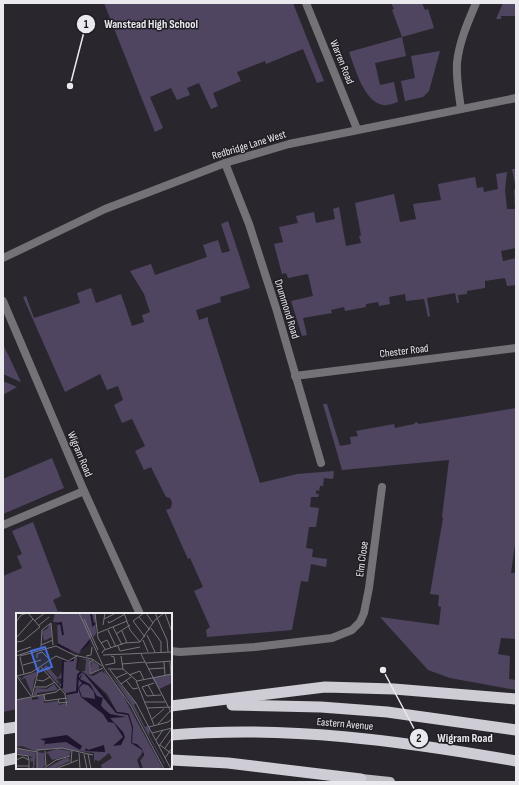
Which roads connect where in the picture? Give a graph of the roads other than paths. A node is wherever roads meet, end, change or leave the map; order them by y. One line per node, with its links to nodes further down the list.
1 (306, 3): 5 (street, Warren Road)
2 (476, 3): 4 (street)
3 (516, 98): 4 (street, Redbridge Lane West)
4 (461, 109): 5 (street, Redbridge Lane West)
5 (357, 130): 6 (street, Redbridge Lane West)
6 (225, 163): 7 (street, Redbridge Lane West); 10 (street, Drummond Road)
7 (3, 258)
8 (3, 300): 13 (street, Wigram Road)
9 (516, 348): 10 (street, Chester Road)
10 (295, 376): 11 (street, Drummond Road)
11 (321, 464)
12 (382, 487): 16 (street, Elm Close)
13 (84, 491): 14 (street); 15 (street, Wigram Road)
14 (3, 525)
15 (140, 613)
16 (172, 651)
17 (516, 699): 18 (highway)
18 (172, 707)
19 (172, 707): 22 (highway, Eastern Avenue)
20 (16, 727): 21 (highway)
21 (3, 729)
22 (516, 730)
23 (172, 736): 27 (highway, Eastern Avenue)
24 (16, 758): 26 (highway)
25 (172, 760): 30 (highway)
26 (3, 761)
27 (516, 761)
28 (16, 765): 29 (highway)
29 (3, 766)
30 (361, 781): 31 (main road)
31 (390, 782)

